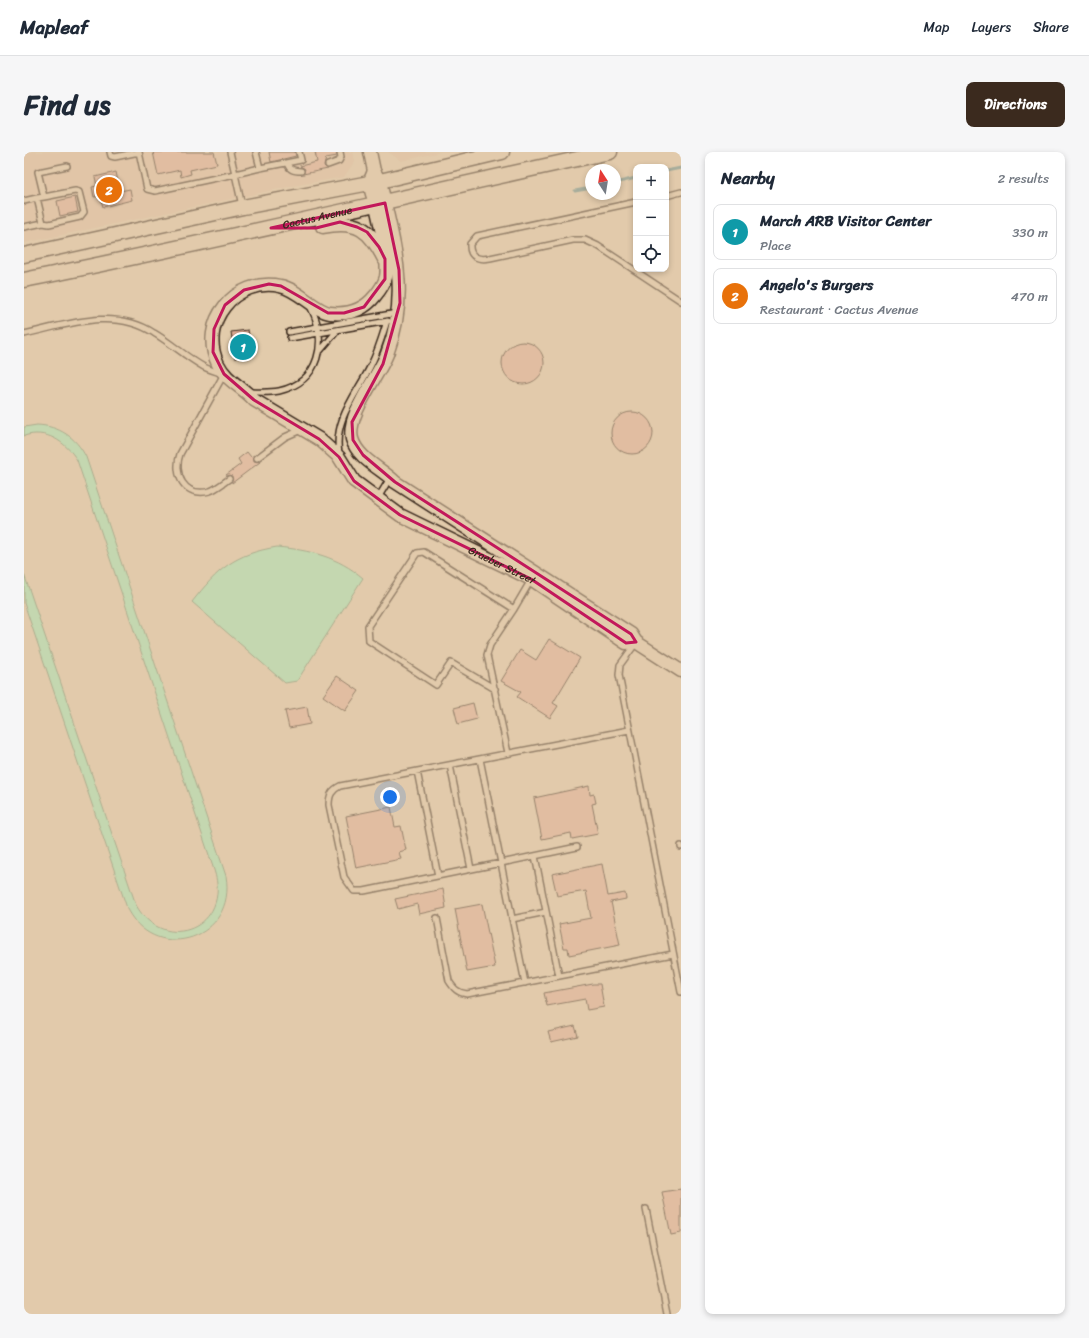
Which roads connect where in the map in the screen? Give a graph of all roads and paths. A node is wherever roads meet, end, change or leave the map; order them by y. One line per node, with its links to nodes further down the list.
1 (110, 152): 16 (lane)
2 (230, 152): 16 (lane)
3 (256, 152): 14 (lane)
4 (299, 152): 11 (lane)
5 (340, 152): 12 (lane)
6 (370, 152): 17 (street)
7 (502, 152): 17 (main road)
8 (595, 152): 10 (lane)
9 (610, 152): 10 (main road, Cactus Avenue)
10 (577, 159): 24 (main road, Cactus Avenue)
11 (287, 163): 14 (lane); 15 (lane)
12 (328, 165)
13 (67, 166): 20 (lane)
14 (260, 168): 16 (lane)
15 (301, 171)
16 (235, 174): 25 (lane)
17 (375, 178): 24 (street); 25 (main road)
18 (681, 192): 19 (lane)
19 (669, 195)
20 (44, 197): 21 (lane); 26 (lane)
21 (37, 198): 22 (lane); 26 (lane)
22 (24, 201)
23 (633, 203): 33 (lane)
24 (380, 204): 28 (main road, Cactus Avenue); 30 (street); 35 (street, Graeber Street)
25 (243, 207): 29 (main road)
26 (43, 223): 27 (lane)
27 (24, 227)
28 (271, 228): 30 (main road); 31 (main road, Cactus Avenue)
29 (24, 255)
30 (385, 259): 34 (street)
31 (24, 280)
32 (307, 300): 34 (street); 36 (lane); 43 (street)
33 (681, 300)
34 (359, 309): 37 (street)
35 (394, 318): 37 (lane); 37 (lane); 46 (lane); 48 (street, Graeber Street)
36 (317, 327): 37 (lane); 38 (lane); 40 (lane)
37 (338, 327): 40 (lane); 42 (lane)
38 (288, 332)
39 (24, 334): 43 (lane)
40 (319, 334): 41 (lane); 42 (lane)
41 (290, 338)
42 (320, 351): 44 (lane)
43 (224, 374): 44 (street); 49 (lane)
44 (248, 392): 45 (street, Graeber Street)
45 (303, 429): 46 (street, Graeber Street); 47 (lane)
46 (339, 457): 50 (street, Graeber Street)
47 (257, 458)
48 (390, 477): 50 (lane); 53 (street, Graeber Street)
49 (229, 479)
50 (377, 498): 51 (street, Graeber Street)
51 (531, 579): 52 (lane); 53 (street, Graeber Street)
52 (514, 609): 55 (lane); 55 (lane)
53 (636, 642): 54 (street, Graeber Street); 56 (lane)
54 (681, 671)
55 (495, 689): 57 (lane)
56 (629, 730): 57 (lane); 69 (lane)
57 (508, 753): 58 (lane)
58 (480, 759): 59 (lane); 63 (lane)
59 (450, 765): 60 (lane); 64 (lane)
60 (417, 771): 65 (lane); 65 (lane)
61 (577, 847): 62 (lane)
62 (535, 856): 63 (lane); 66 (lane)
63 (500, 863): 64 (lane); 68 (lane)
64 (471, 869): 65 (lane)
65 (438, 876)
66 (546, 912): 68 (lane); 70 (lane)
67 (437, 918): 72 (lane)
68 (512, 919): 72 (lane)
69 (674, 954): 70 (lane); 71 (lane)
70 (559, 976): 72 (lane)
71 (680, 980): 73 (lane)
72 (525, 983)
73 (681, 992)
74 (646, 1209): 75 (lane)
75 (667, 1314)

